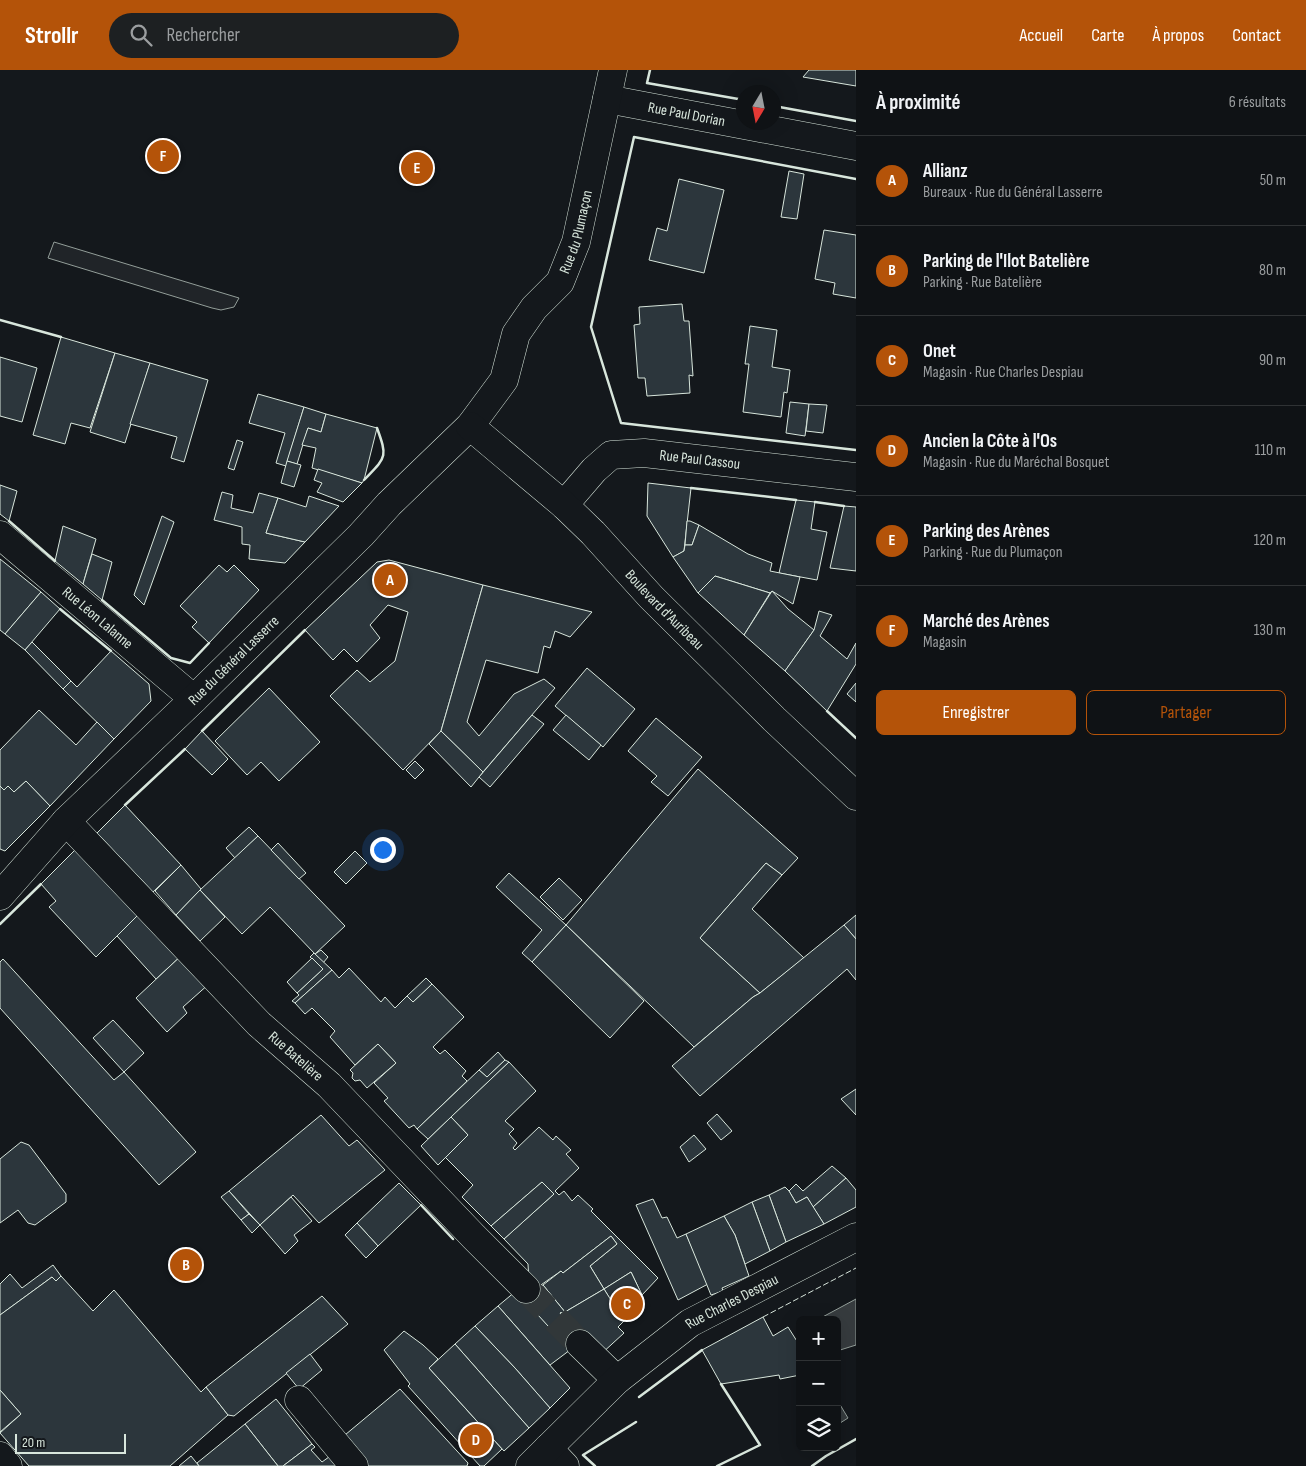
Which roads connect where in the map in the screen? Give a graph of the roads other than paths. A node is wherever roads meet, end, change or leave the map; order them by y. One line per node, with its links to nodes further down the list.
1 (613, 70): 2 (street, Rue du Plumaçon)
2 (607, 99): 3 (street, Rue Paul Dorian); 4 (street, Rue du Plumaçon)
3 (856, 146)
4 (470, 426): 6 (street, Boulevard d'Auribeau); 8 (street, Rue du Général Lasserre)
5 (856, 476): 6 (street, Rue Paul Cassou)
6 (564, 505): 9 (street, Boulevard d'Auribeau)
7 (0, 535): 8 (street, Rue Léon Lalanne)
8 (194, 699): 10 (street, Rue du Général Lasserre)
9 (856, 796)
10 (66, 821): 11 (street, Rue du Général Lasserre); 13 (street, Rue Batelière)
11 (0, 896)
12 (856, 1237): 15 (street, Rue Charles Despiau)
13 (526, 1289)
14 (580, 1344): 15 (street)
15 (617, 1380): 18 (street, Rue Charles Despiau)
16 (299, 1400): 20 (street)
17 (0, 1456): 19 (street)
18 (548, 1460)
19 (8, 1466)
20 (354, 1466)

